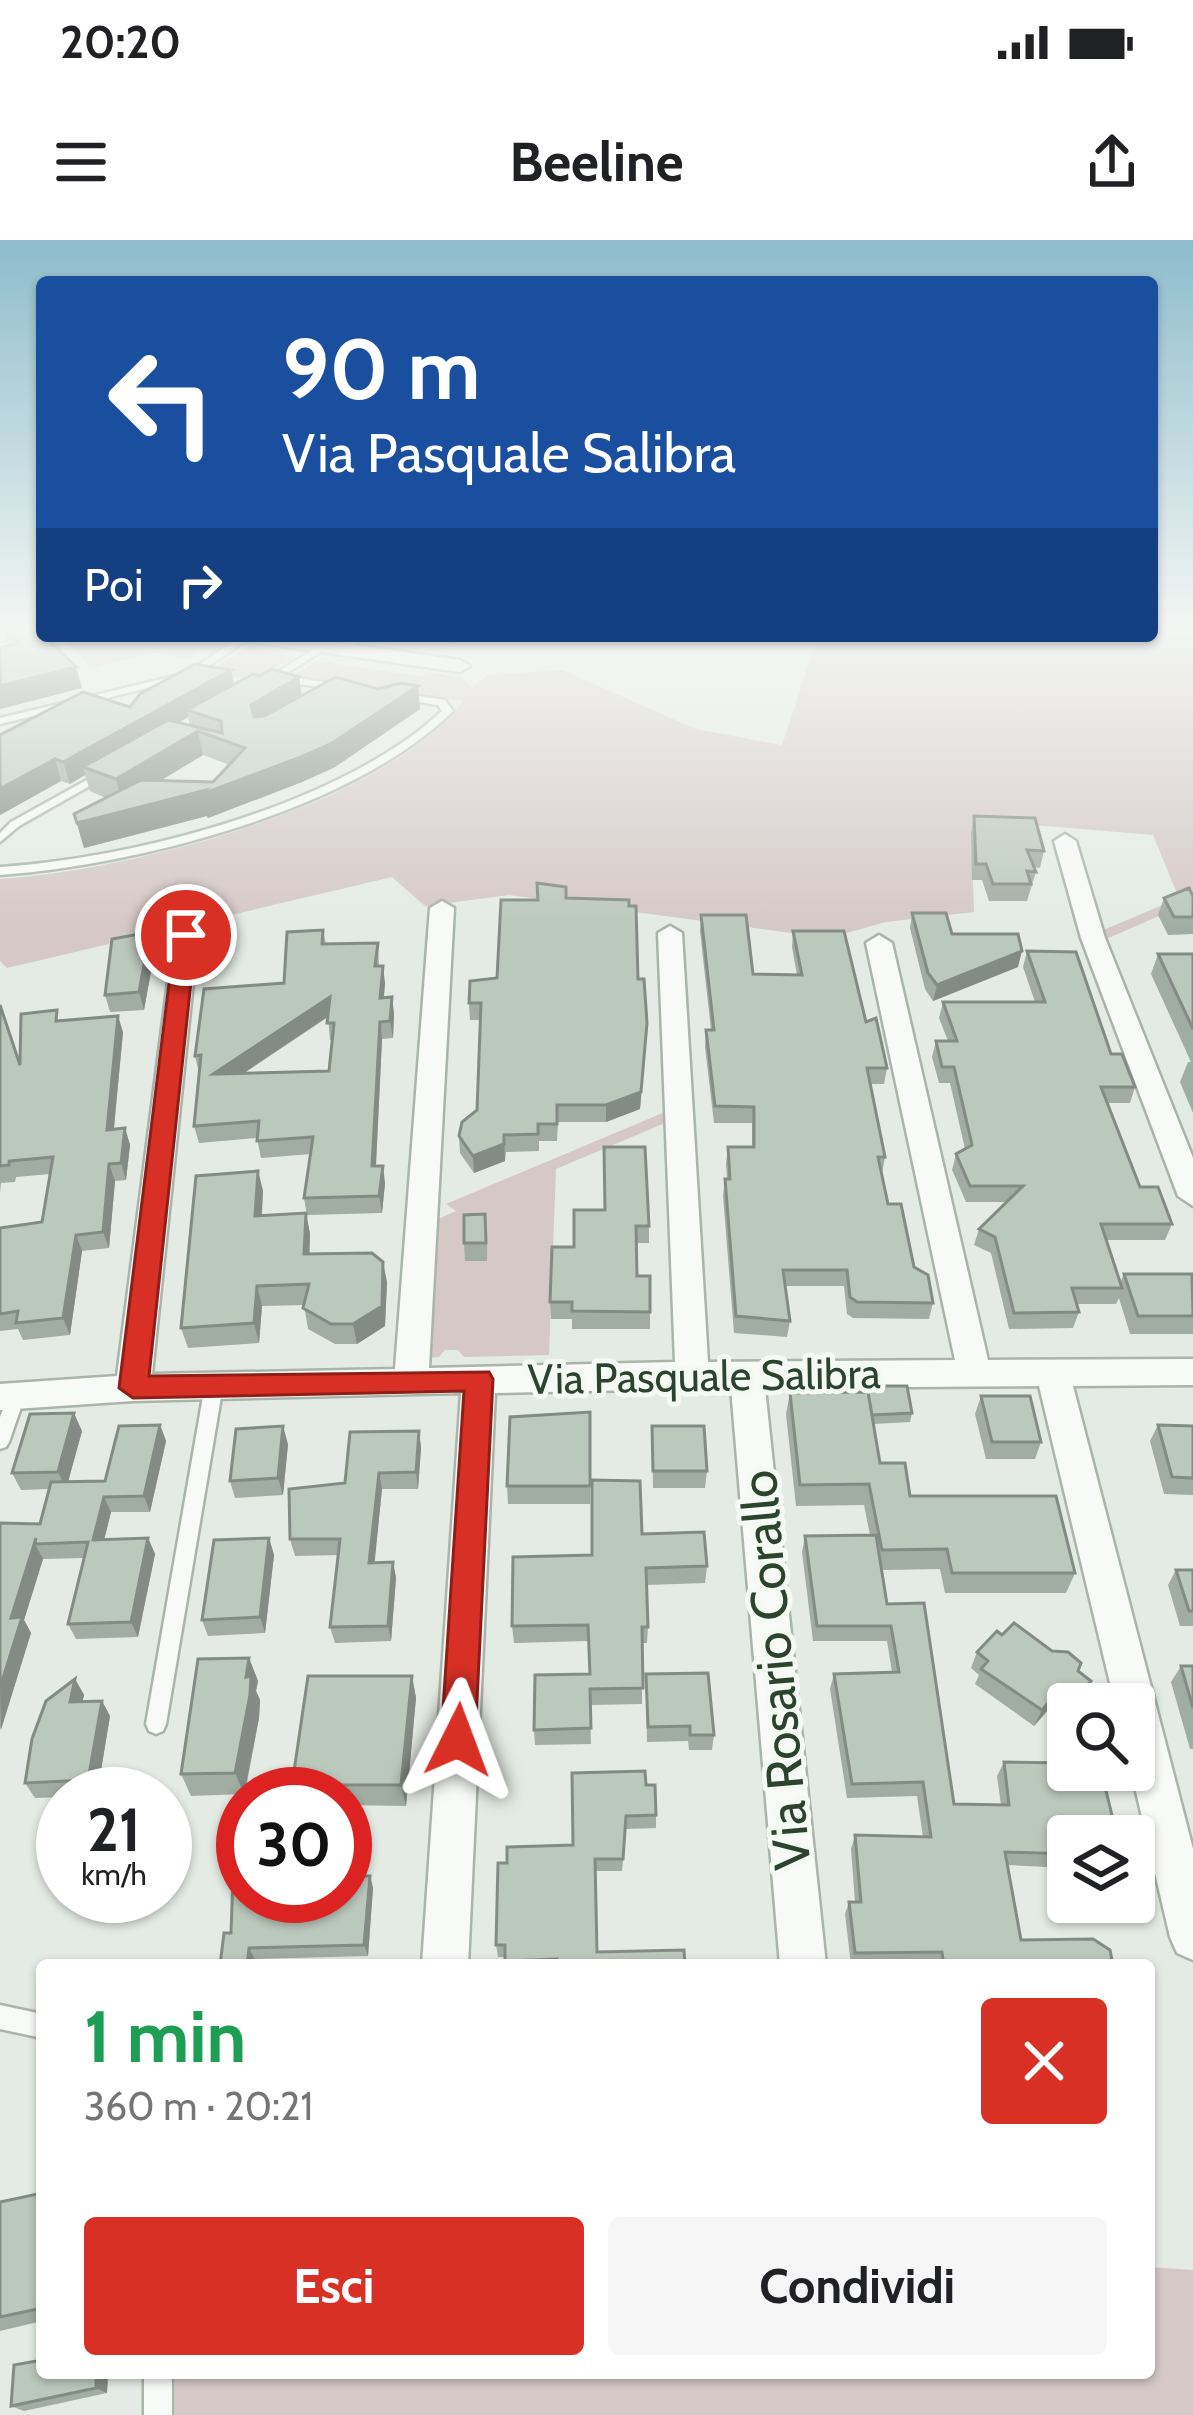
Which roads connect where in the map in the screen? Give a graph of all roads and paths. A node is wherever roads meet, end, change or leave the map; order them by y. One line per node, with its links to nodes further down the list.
1 (424, 728): 5 (lane)
2 (114, 768): 3 (lane)
3 (0, 839)
4 (1065, 841): 10 (street)
5 (0, 872)
6 (442, 908): 17 (street)
7 (670, 933): 15 (street)
8 (186, 935): 19 (street)
9 (880, 943): 11 (street)
10 (1193, 1196)
11 (974, 1372): 12 (street, Via Pasquale Salibra); 14 (street, Via Pasquale Salibra)
12 (1053, 1372): 13 (street, Via Pasquale Salibra); 23 (street)
13 (1193, 1372)
14 (747, 1374): 15 (street, Via Pasquale Salibra); 25 (street, Via Rosario Corallo)
15 (692, 1375): 16 (street, Via Pasquale Salibra)
16 (479, 1379): 17 (street, Via Pasquale Salibra); 24 (street)
17 (411, 1381): 18 (street, Via Pasquale Salibra)
18 (214, 1385): 19 (street, Via Pasquale Salibra); 22 (lane)
19 (133, 1388): 20 (street, Via Pasquale Salibra)
20 (8, 1397): 21 (lane)
21 (0, 1442)
22 (156, 1724)
23 (1193, 1937)
24 (445, 1959)
25 (802, 1959)
26 (0, 2017): 27 (lane)
27 (36, 2025)
28 (158, 2379): 29 (lane)
29 (158, 2415)

